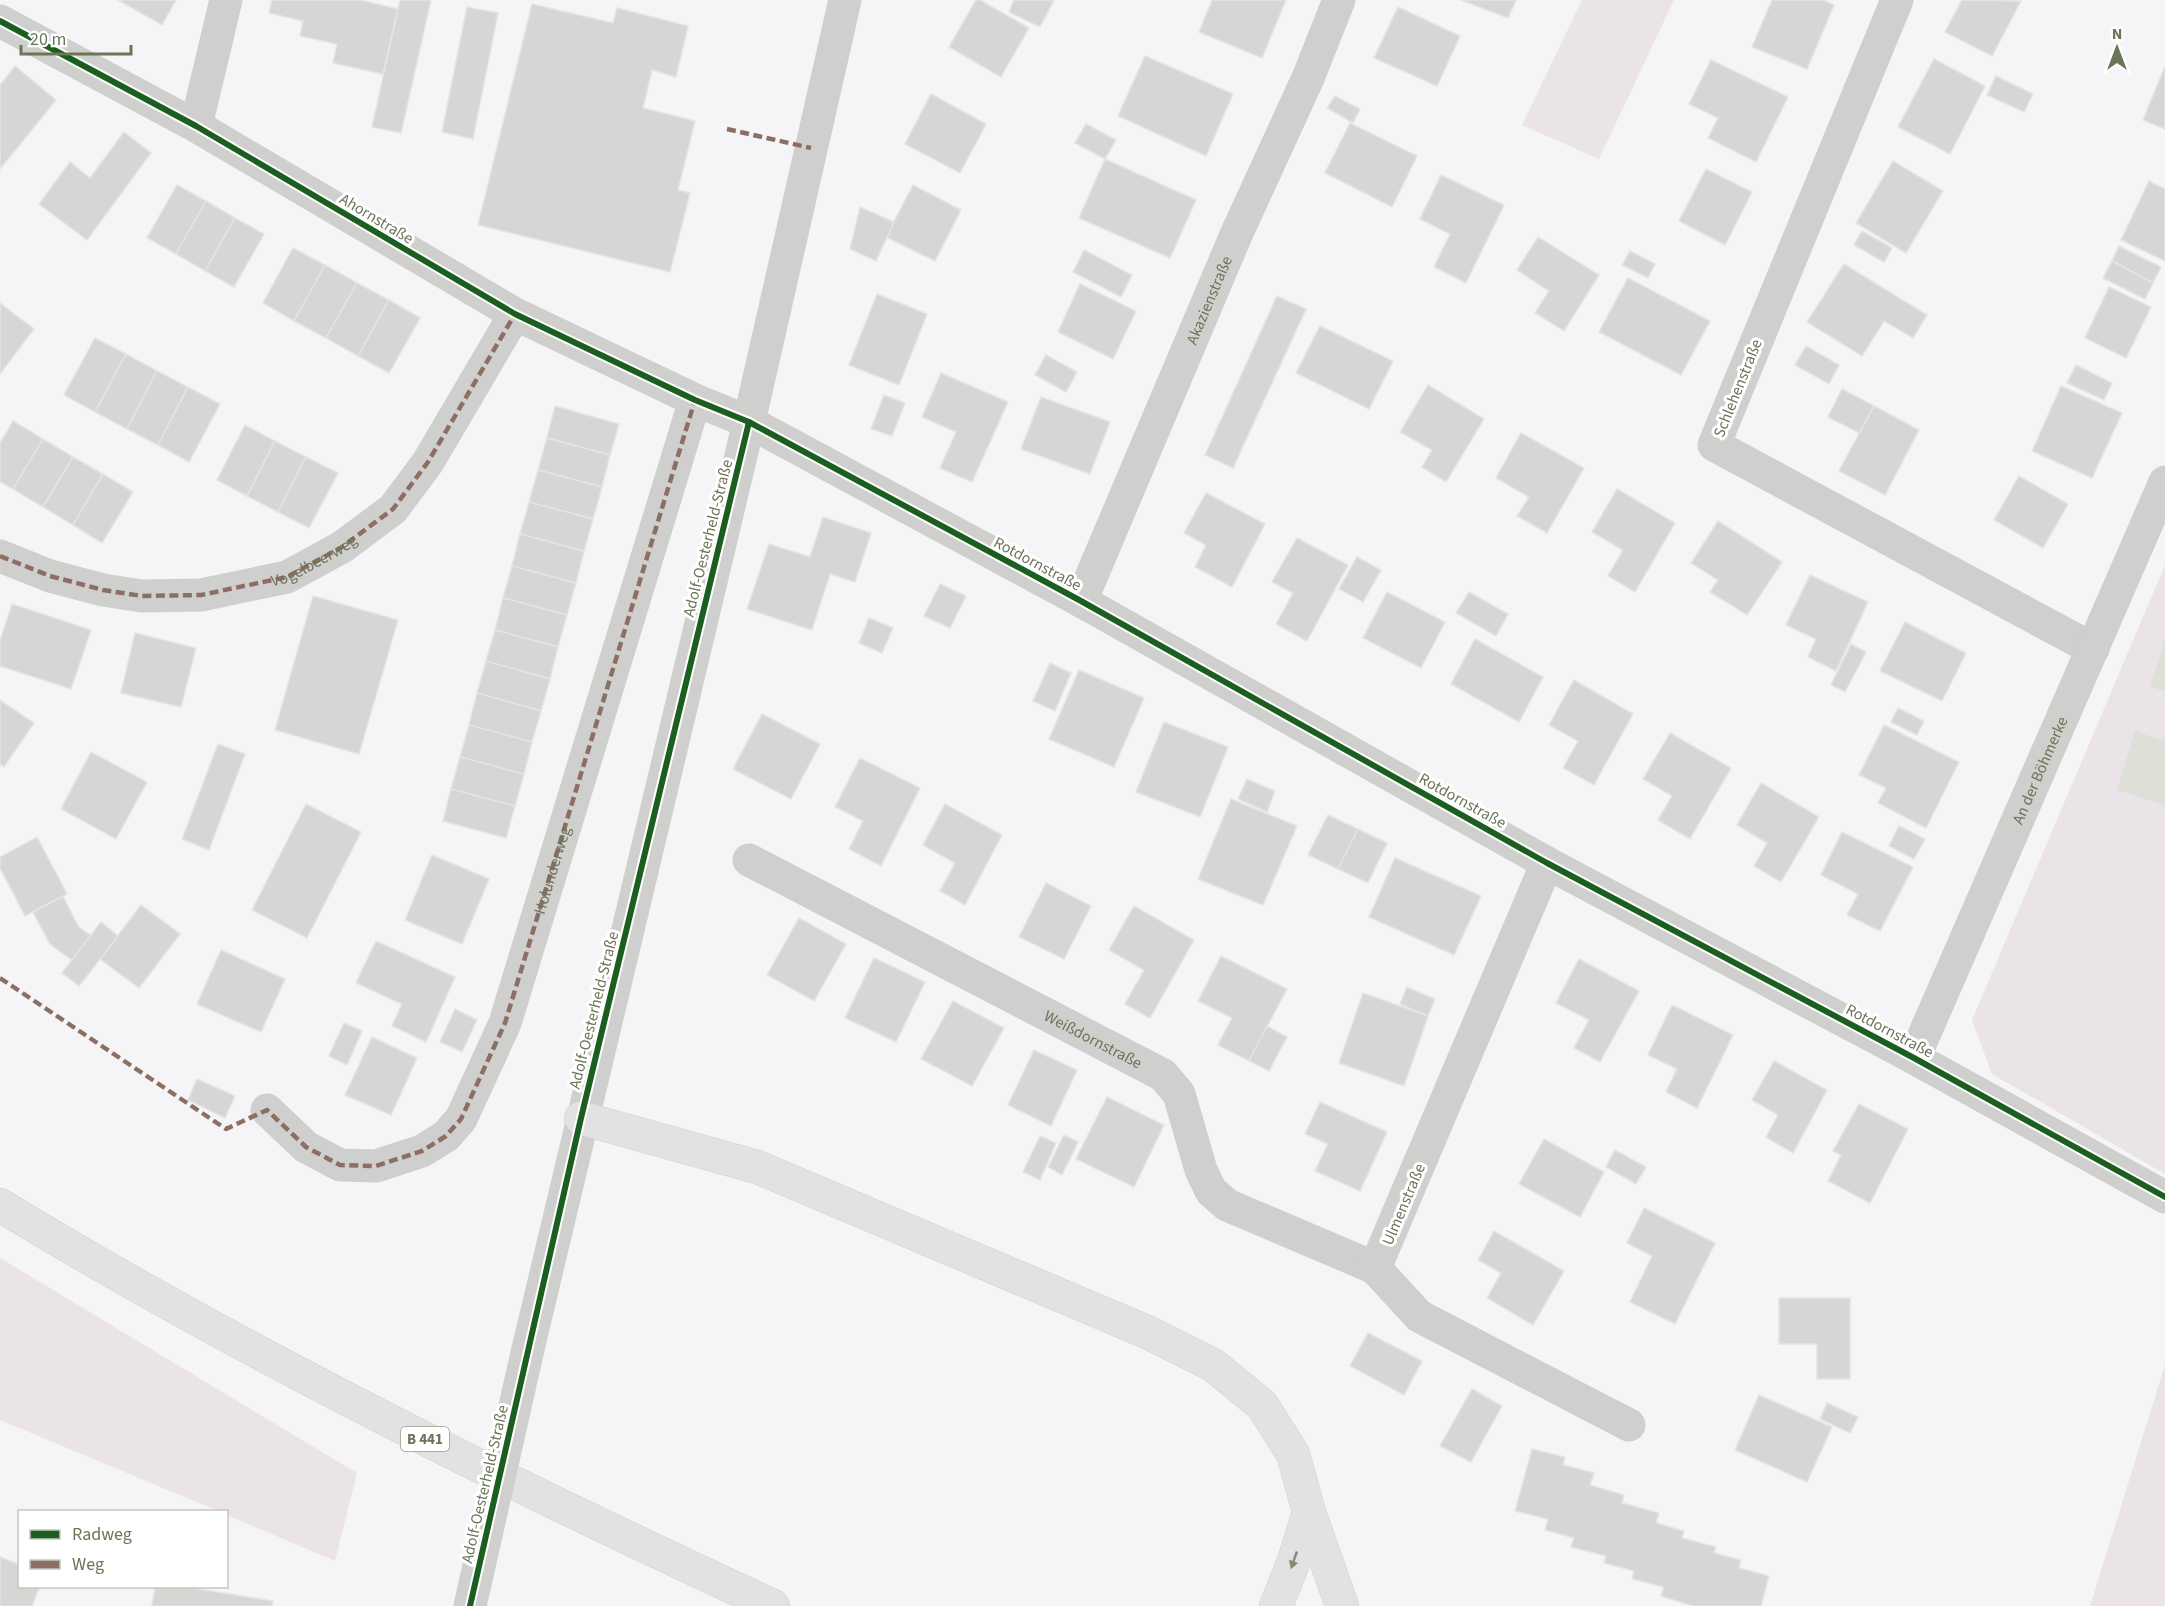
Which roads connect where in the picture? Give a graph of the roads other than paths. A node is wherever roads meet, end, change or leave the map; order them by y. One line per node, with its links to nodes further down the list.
1 (226, 0): 6 (street)
2 (845, 0): 9 (street, Adolf-Oesterheld-Straße)
3 (1339, 0): 12 (street, Akazienstraße)
4 (1897, 0): 13 (street, Schlehenstraße)
5 (0, 21): 6 (street, Ahornstraße)
6 (196, 126): 7 (street, Ahornstraße)
7 (515, 315): 8 (street, Ahornstraße); 11 (street, Vogelbeerweg)
8 (695, 400): 9 (street, Ahornstraße); 17 (street, Holunderweg)
9 (749, 422): 12 (street, Rotdornstraße); 18 (street, Adolf-Oesterheld-Straße)
10 (2165, 482): 13 (street, An der Böhmerke)
11 (0, 556)
12 (1081, 601): 15 (street, Rotdornstraße)
13 (2093, 649): 16 (street, An der Böhmerke)
14 (750, 860): 21 (street, Weißdornstraße)
15 (1547, 862): 16 (street, Rotdornstraße); 21 (street, Ulmenstraße)
16 (1914, 1058): 19 (street, Rotdornstraße)
17 (267, 1110)
18 (581, 1118): 23 (main road); 24 (street, Adolf-Oesterheld-Straße, bridge)
19 (2165, 1197)
20 (0, 1205): 25 (main road, B 441)
21 (1375, 1268): 22 (street)
22 (1629, 1425)
23 (1310, 1512): 26 (main road, one-way to 26); 27 (main road)
24 (470, 1606)
25 (773, 1606)
26 (1276, 1606)
27 (1342, 1606)

